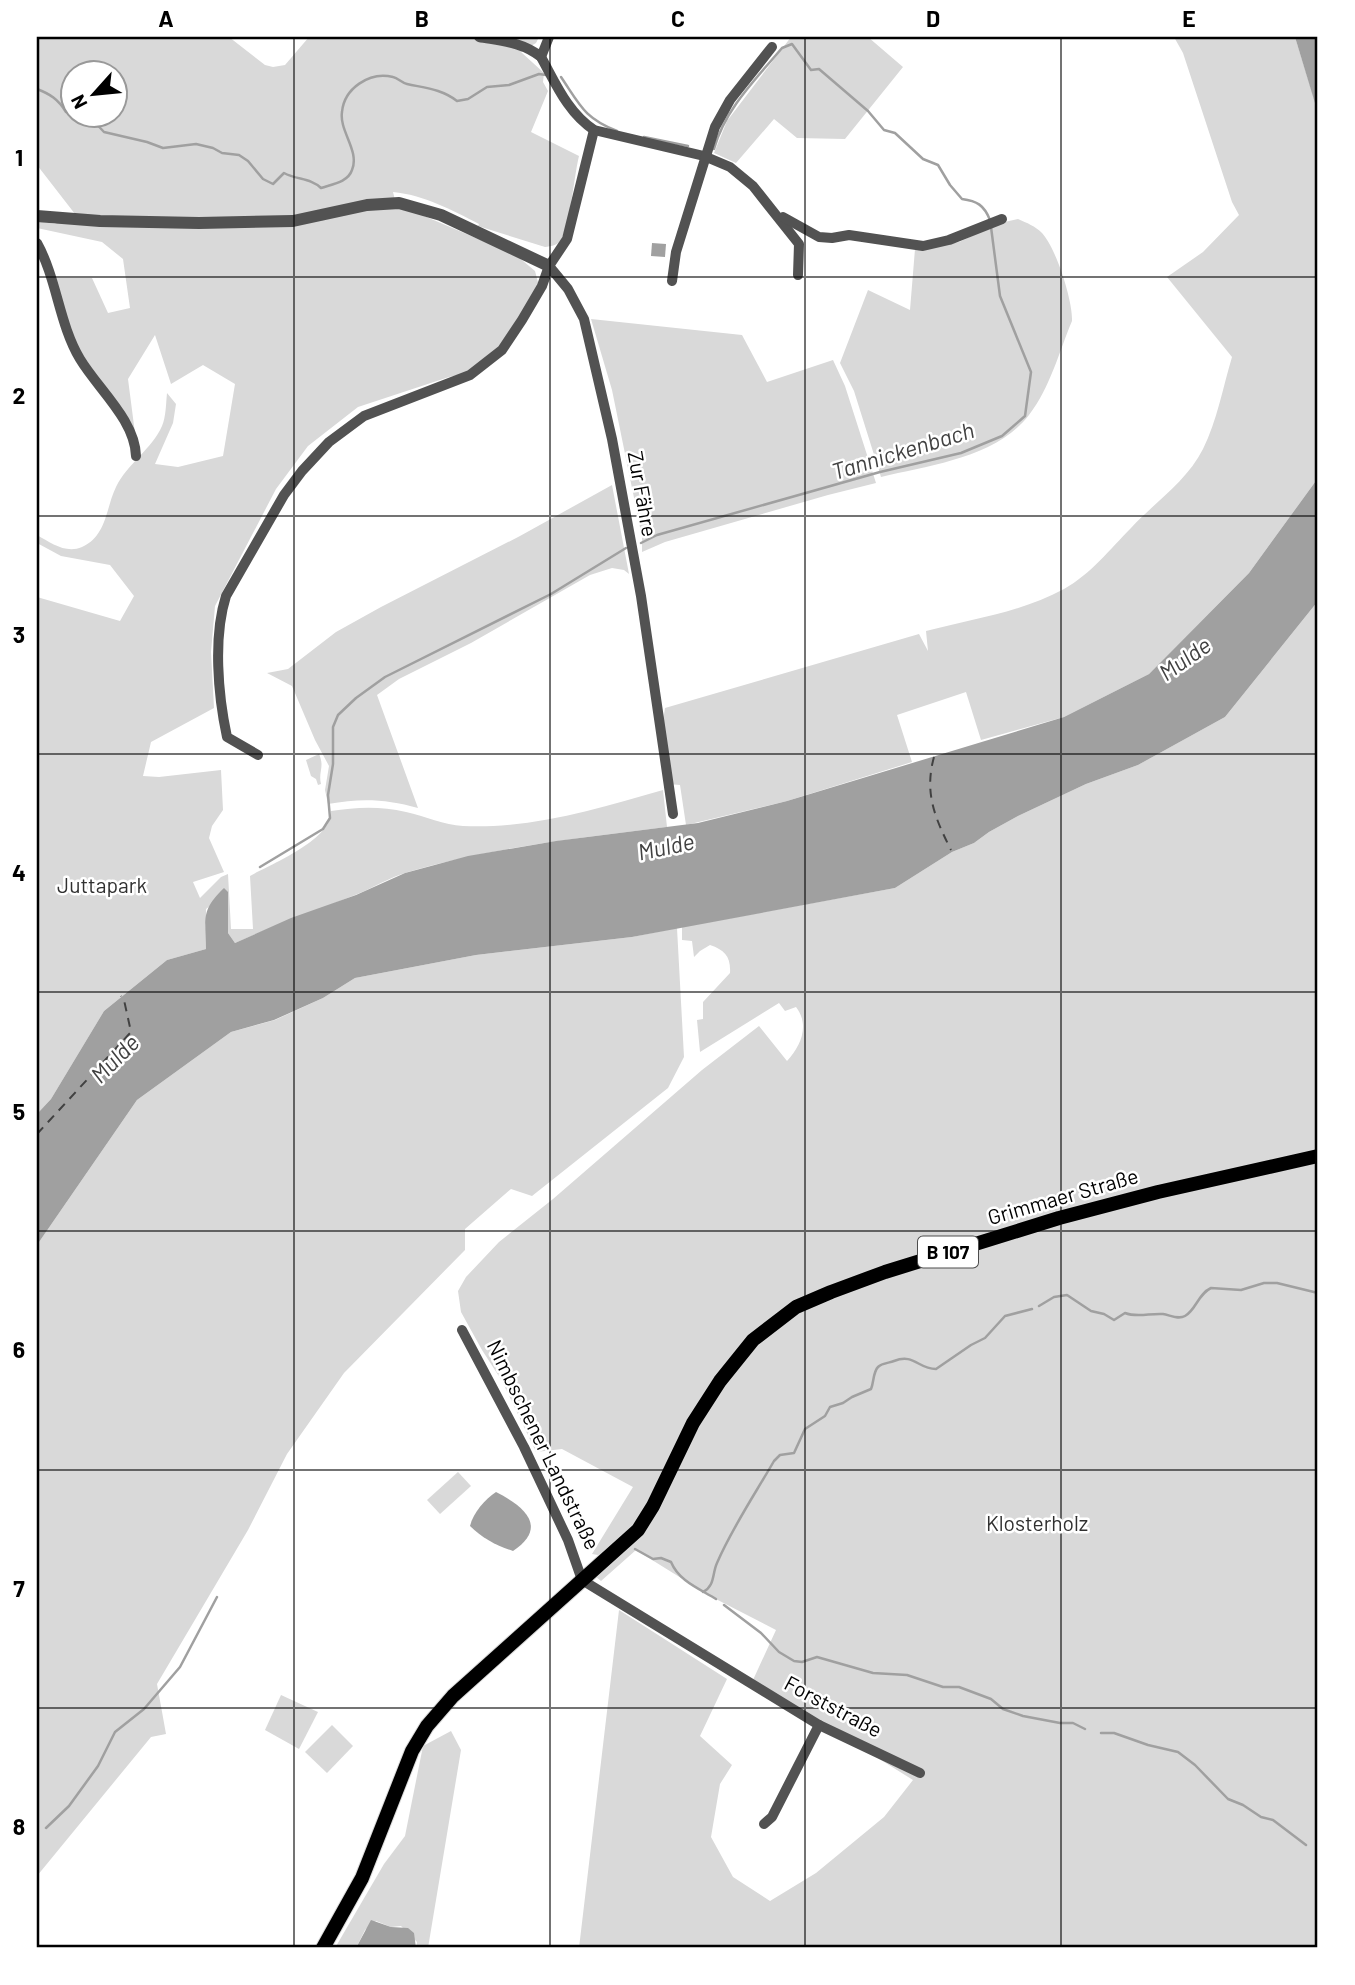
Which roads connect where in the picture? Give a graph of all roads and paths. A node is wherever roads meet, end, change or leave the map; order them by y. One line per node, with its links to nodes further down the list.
1 (479, 37): 4 (street)
2 (549, 37): 4 (street)
3 (772, 47): 6 (street)
4 (541, 57): 5 (street)
5 (594, 130): 6 (street); 13 (street)
6 (704, 156): 7 (street); 15 (street)
7 (776, 213): 10 (street); 12 (street)
8 (37, 216): 13 (street, Zur Fähre)
9 (995, 222): 10 (street)
10 (812, 235): 12 (street)
11 (37, 243): 16 (street)
12 (799, 244): 14 (street)
13 (549, 266): 17 (street); 18 (street, Zur Fähre)
14 (798, 275)
15 (673, 281)
16 (136, 456)
17 (258, 755)
18 (673, 814)
19 (1318, 1156): 21 (main road, Grimmaer Straße / B 107)
20 (462, 1330): 22 (street, Nimbschener Landstraße)
21 (664, 1481): 22 (main road, Nimbschener Landstraße / B 107)
22 (582, 1580): 23 (street, Forststraße); 26 (main road, Nimbschener Landstraße / B 107)
23 (819, 1725): 24 (street, Forststraße); 25 (street)
24 (920, 1773)
25 (764, 1824)
26 (323, 1948)

